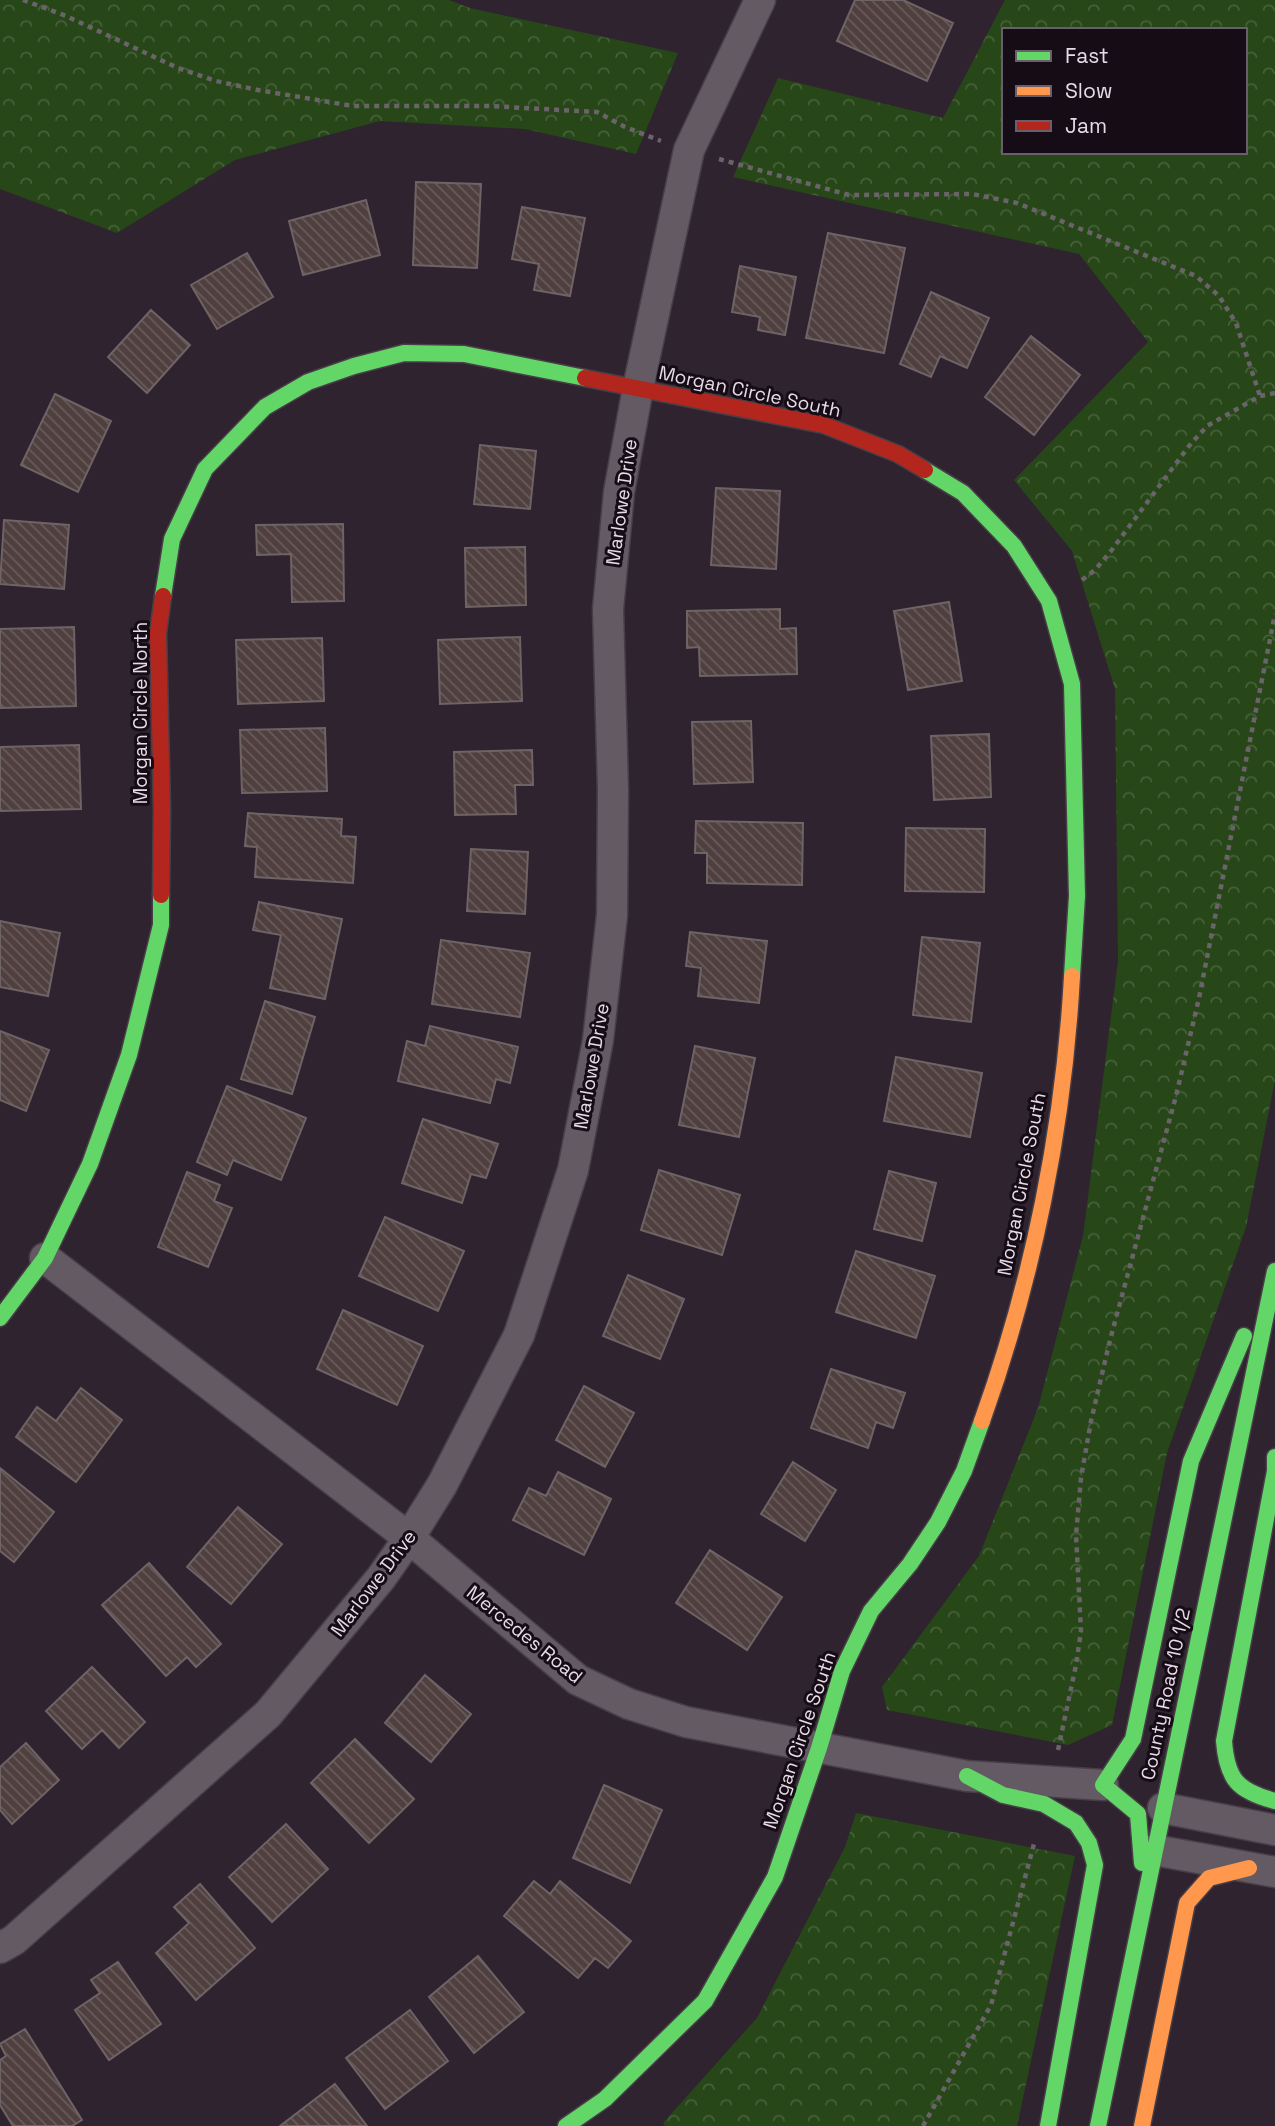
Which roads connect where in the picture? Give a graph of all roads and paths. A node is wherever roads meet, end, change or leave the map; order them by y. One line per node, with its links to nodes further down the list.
1 (23, 0): 3 (path)
2 (760, 0): 5 (street, Marlowe Drive)
3 (663, 142)
4 (717, 159): 7 (path)
5 (638, 388): 10 (street, Morgan Circle North); 15 (street, Marlowe Drive); 16 (street, Morgan Circle South)
6 (1275, 393): 7 (path)
7 (1260, 396): 8 (path)
8 (1082, 580)
9 (1275, 614): 17 (path)
10 (45, 1258): 13 (street, Morgan Circle North); 15 (street, Mercedes Road)
11 (1275, 1263): 19 (street)
12 (1275, 1271): 21 (street, County Road 10 1/2)
13 (0, 1318)
14 (1275, 1457): 20 (street)
15 (409, 1538): 16 (street, Mercedes Road); 27 (street, Marlowe Drive)
16 (819, 1748): 18 (street, Mercedes Road); 28 (street, Morgan Circle South)
17 (1056, 1760)
18 (967, 1776): 19 (street, Mercedes Road); 30 (street)
19 (1103, 1784): 26 (street)
20 (1275, 1801)
21 (1163, 1808): 22 (street); 24 (street, County Road 10 1/2)
22 (1275, 1830)
23 (1037, 1834): 29 (path)
24 (1154, 1850): 25 (street); 26 (street, County Road 10 1/2)
25 (1262, 1870): 32 (street)
26 (1145, 1894): 31 (street, County Road 10 1/2)
27 (0, 1948)
28 (566, 2126)
29 (923, 2126)
30 (1048, 2126)
31 (1098, 2126)
32 (1142, 2126)

